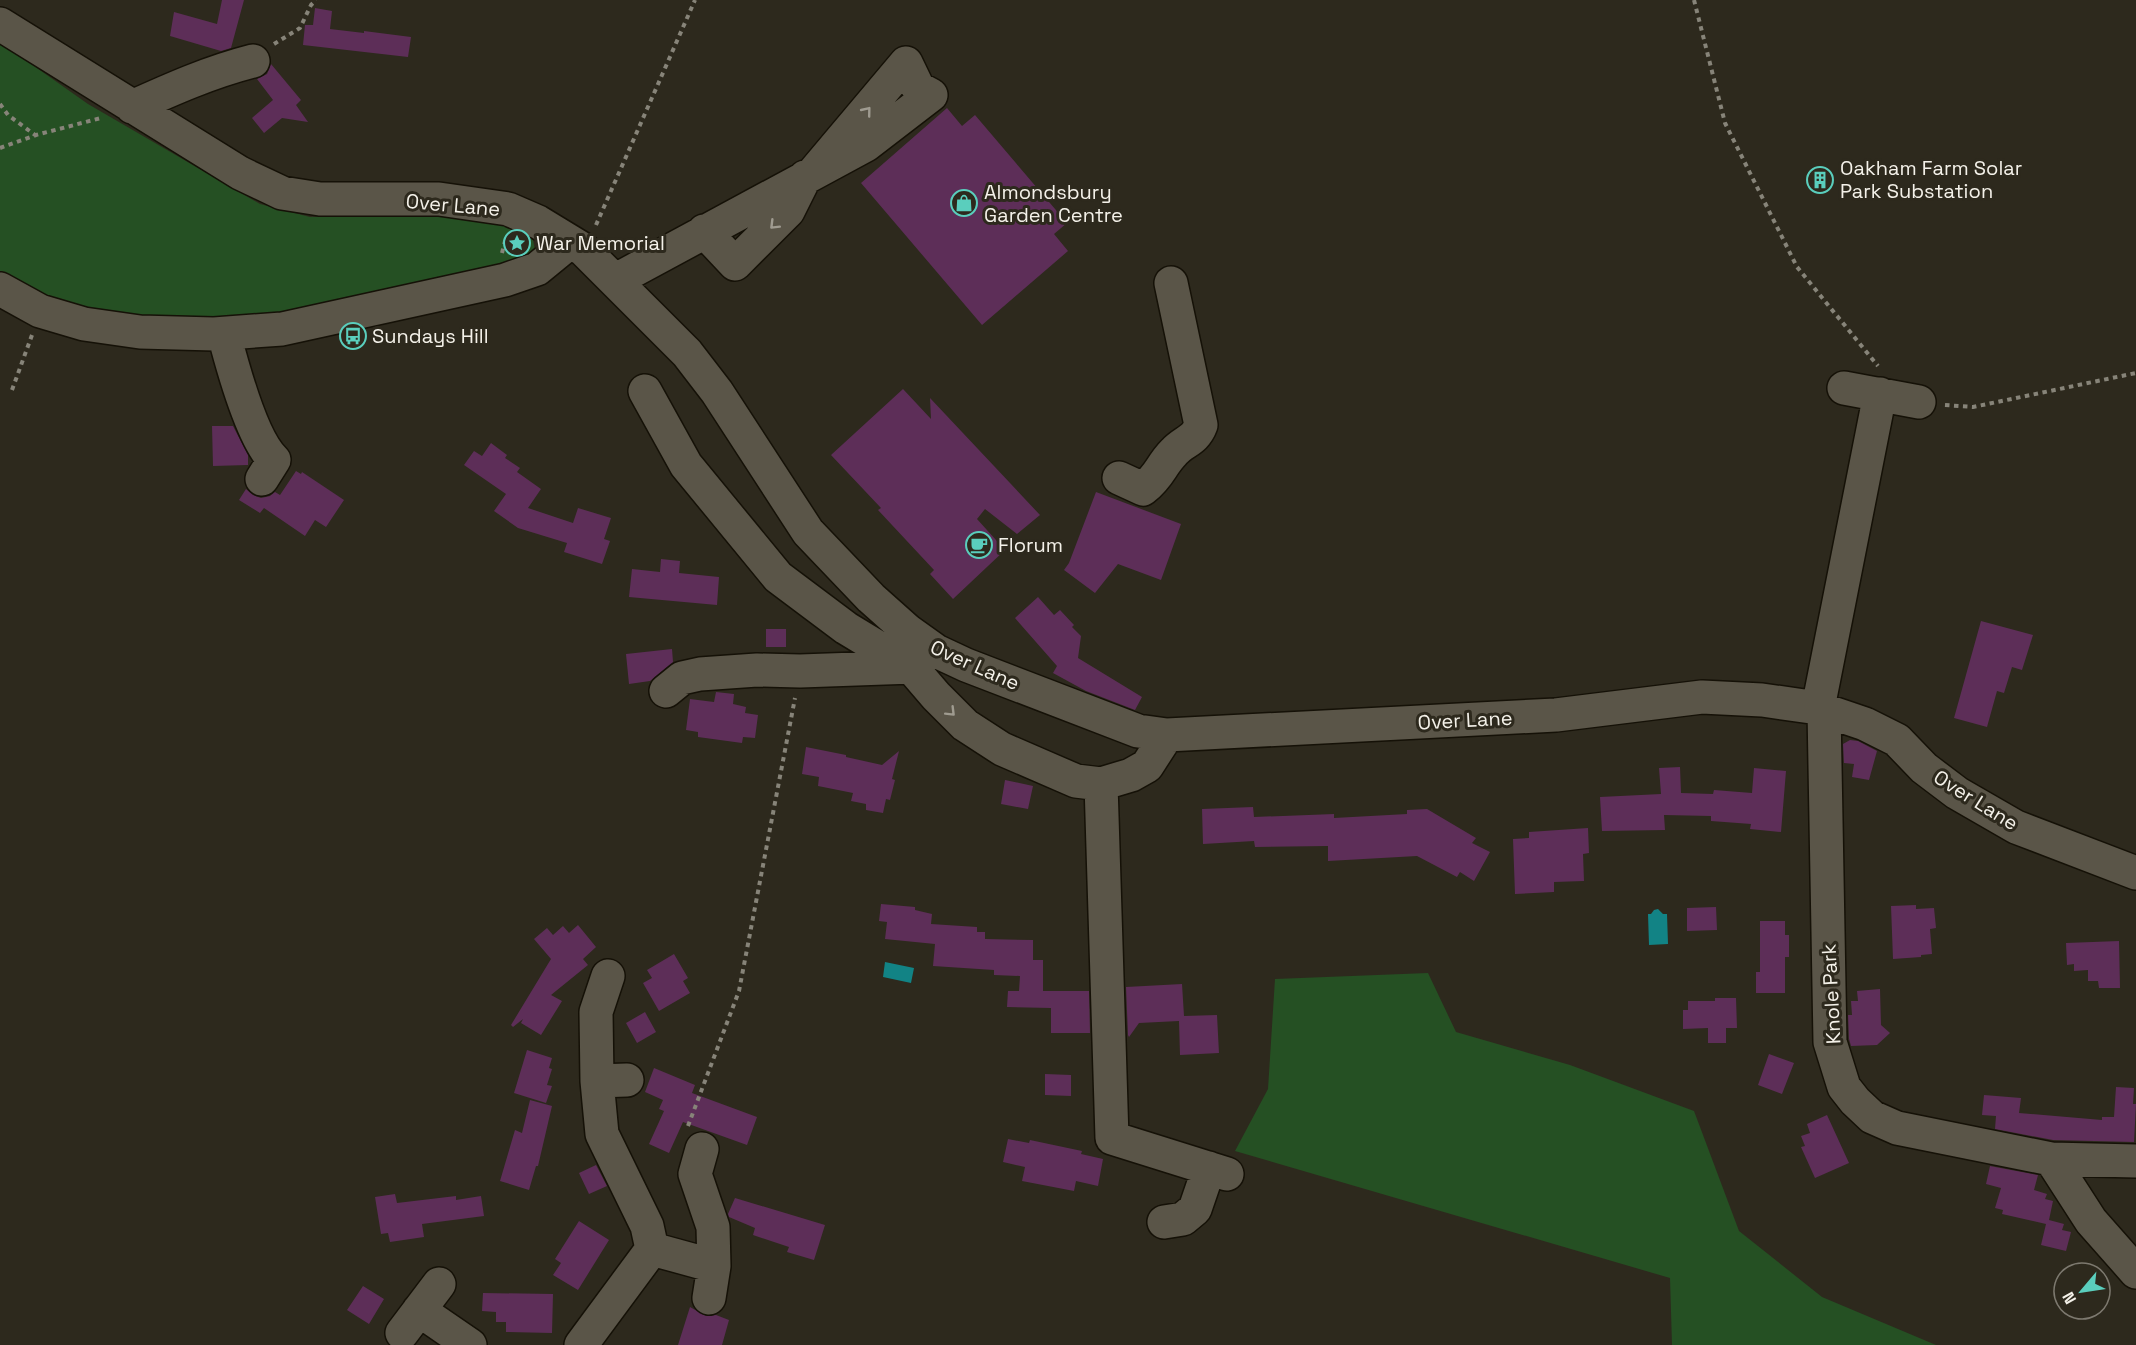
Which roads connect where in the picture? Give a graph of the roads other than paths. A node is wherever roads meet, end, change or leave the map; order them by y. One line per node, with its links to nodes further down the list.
1 (0, 24): 3 (street, Over Lane)
2 (253, 62): 3 (street)
3 (132, 106): 6 (street, Over Lane)
4 (810, 174): 4 (street, one-way to 4); 5 (street); 5 (street, one-way to 5)
5 (705, 231): 7 (street)
6 (577, 246): 7 (street, Over Lane); 10 (street)
7 (616, 280): 17 (street, Over Lane)
8 (1171, 283): 15 (street)
9 (0, 290): 10 (street)
10 (224, 334): 16 (street)
11 (1844, 388): 13 (street)
12 (645, 392): 17 (street)
13 (1880, 394): 14 (street); 19 (street, Knole Park)
14 (1919, 402)
15 (1119, 478)
16 (262, 479)
17 (924, 659): 18 (street); 20 (street, Over Lane); 21 (street, one-way to 21)
18 (666, 691)
19 (1821, 709): 20 (street, Over Lane); 22 (street, Over Lane); 25 (street, Knole Park)
20 (1167, 735): 21 (street)
21 (1101, 784): 27 (street)
22 (2136, 873)
23 (608, 976): 28 (street)
24 (694, 1140): 29 (street)
25 (2051, 1159): 26 (street, Knole Park); 30 (street)
26 (2136, 1161)
27 (1164, 1222)
28 (652, 1249): 29 (street); 34 (street)
29 (714, 1266): 32 (street)
30 (2136, 1272)
31 (439, 1284): 33 (street)
32 (709, 1298)
33 (470, 1345)
34 (581, 1345)

